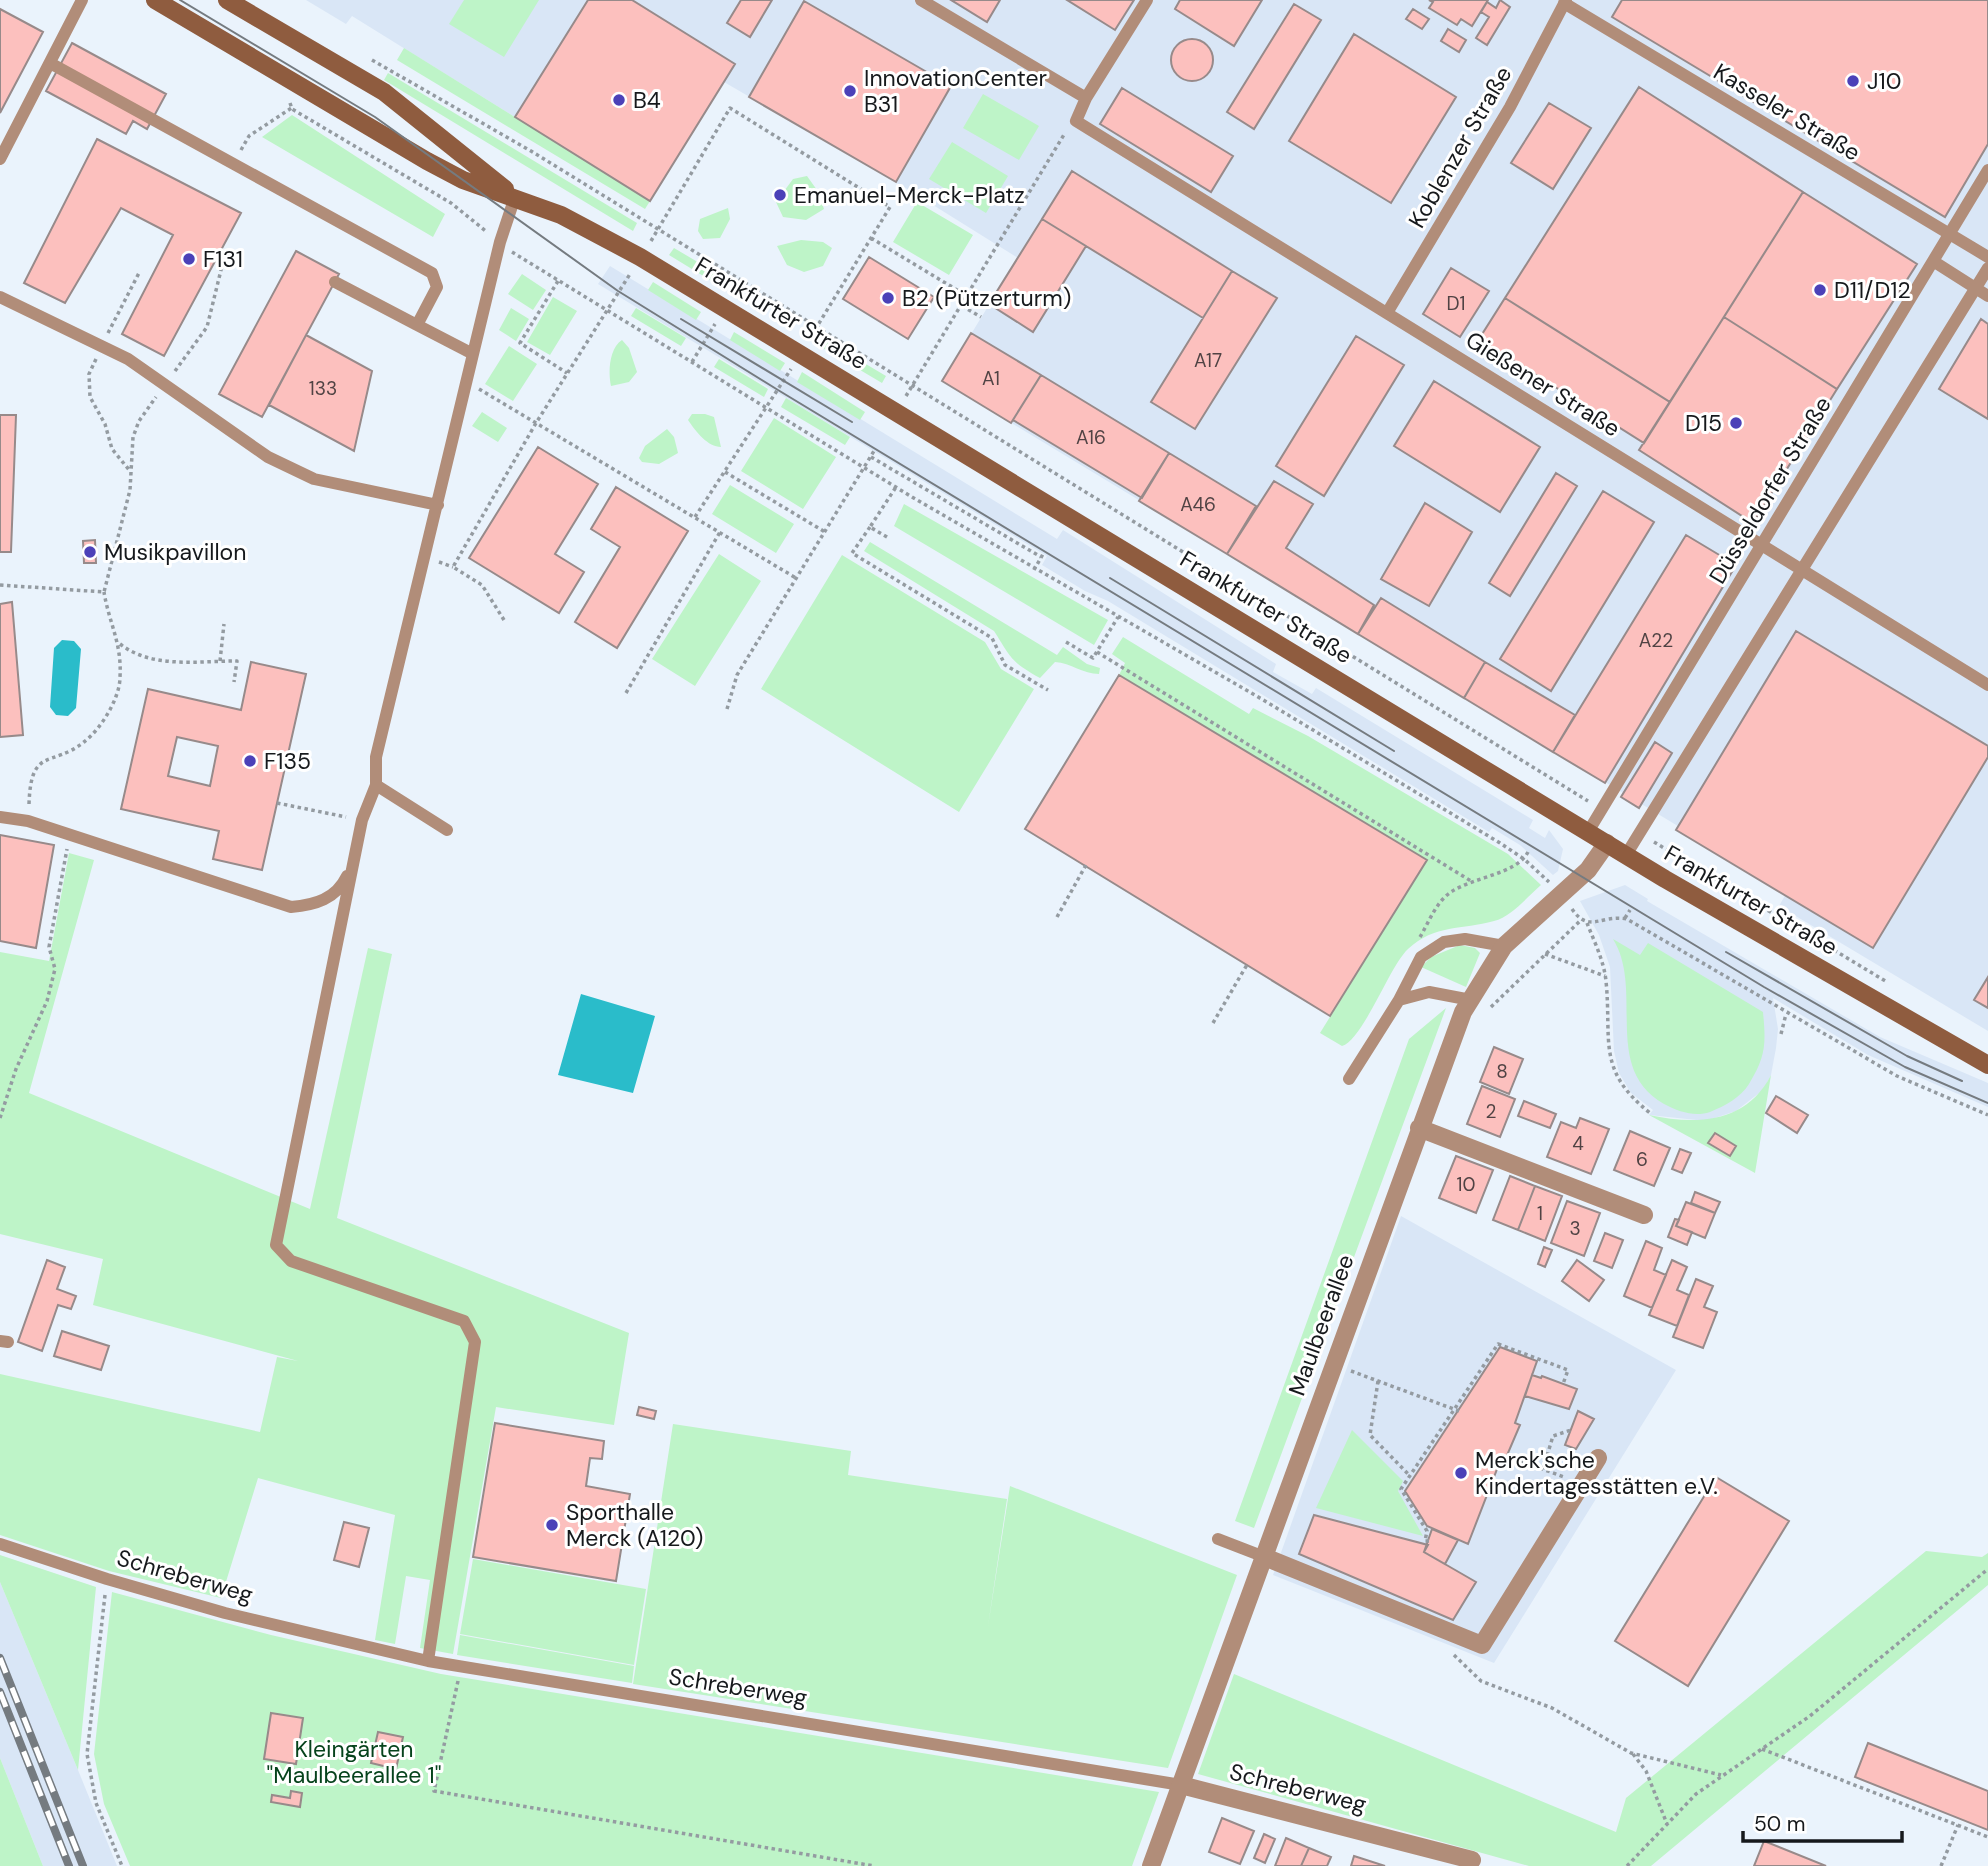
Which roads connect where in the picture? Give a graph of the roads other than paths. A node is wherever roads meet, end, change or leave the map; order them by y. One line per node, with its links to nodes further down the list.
1 (82, 0): 7 (lane)
2 (155, 0): 11 (main road, Frankfurter Straße)
3 (227, 0): 11 (main road, Frankfurter Straße)
4 (921, 0): 8 (lane)
5 (1147, 0): 8 (lane)
6 (1565, 1): 12 (lane, Kasseler Straße); 20 (lane, Koblenzer Straße)
7 (50, 63): 9 (lane); 21 (lane)
8 (1086, 98): 20 (lane, Gießener Straße)
9 (0, 159)
10 (1988, 170): 12 (lane, Düsseldorfer Straße)
11 (515, 197): 22 (lane); 30 (main road, Frankfurter Straße)
12 (1950, 234): 13 (lane, Kasseler Straße); 14 (lane, Düsseldorfer Straße)
13 (1988, 257)
14 (1933, 261): 17 (lane); 24 (lane, Düsseldorfer Straße)
15 (1988, 268): 17 (lane)
16 (335, 282): 21 (lane)
17 (1976, 288): 18 (lane); 25 (lane)
18 (1988, 296)
19 (0, 297): 23 (lane)
20 (1387, 313): 24 (lane, Gießener Straße)
21 (417, 325): 22 (lane)
22 (473, 354): 23 (lane)
23 (438, 505): 27 (lane)
24 (1762, 543): 25 (lane, Gießener Straße); 30 (lane, Düsseldorfer Straße)
25 (1802, 569): 26 (lane, Gießener Straße); 32 (lane)
26 (1988, 685)
27 (376, 785): 29 (lane); 33 (lane)
28 (0, 817): 33 (lane)
29 (447, 830)
30 (1587, 832): 31 (main road, Frankfurter Straße)
31 (1606, 843): 32 (main road, Frankfurter Straße); 34 (street, Maulbeerallee)
32 (1626, 855): 37 (main road, Frankfurter Straße)
33 (353, 864): 45 (lane)
34 (1504, 946): 35 (lane); 36 (street, Maulbeerallee)
35 (1399, 1000): 36 (lane); 38 (lane)
36 (1471, 1000): 39 (street, Maulbeerallee)
37 (1988, 1065)
38 (1349, 1079)
39 (1419, 1128): 40 (street); 44 (street, Maulbeerallee)
40 (1644, 1215)
41 (1598, 1458): 44 (street)
42 (1218, 1539): 44 (lane)
43 (0, 1544): 45 (lane, Schreberweg)
44 (1262, 1556): 46 (street, Maulbeerallee)
45 (428, 1661): 46 (lane, Schreberweg)
46 (1181, 1784): 47 (street, Schreberweg); 48 (street, Maulbeerallee)
47 (1472, 1860)
48 (1151, 1866)

